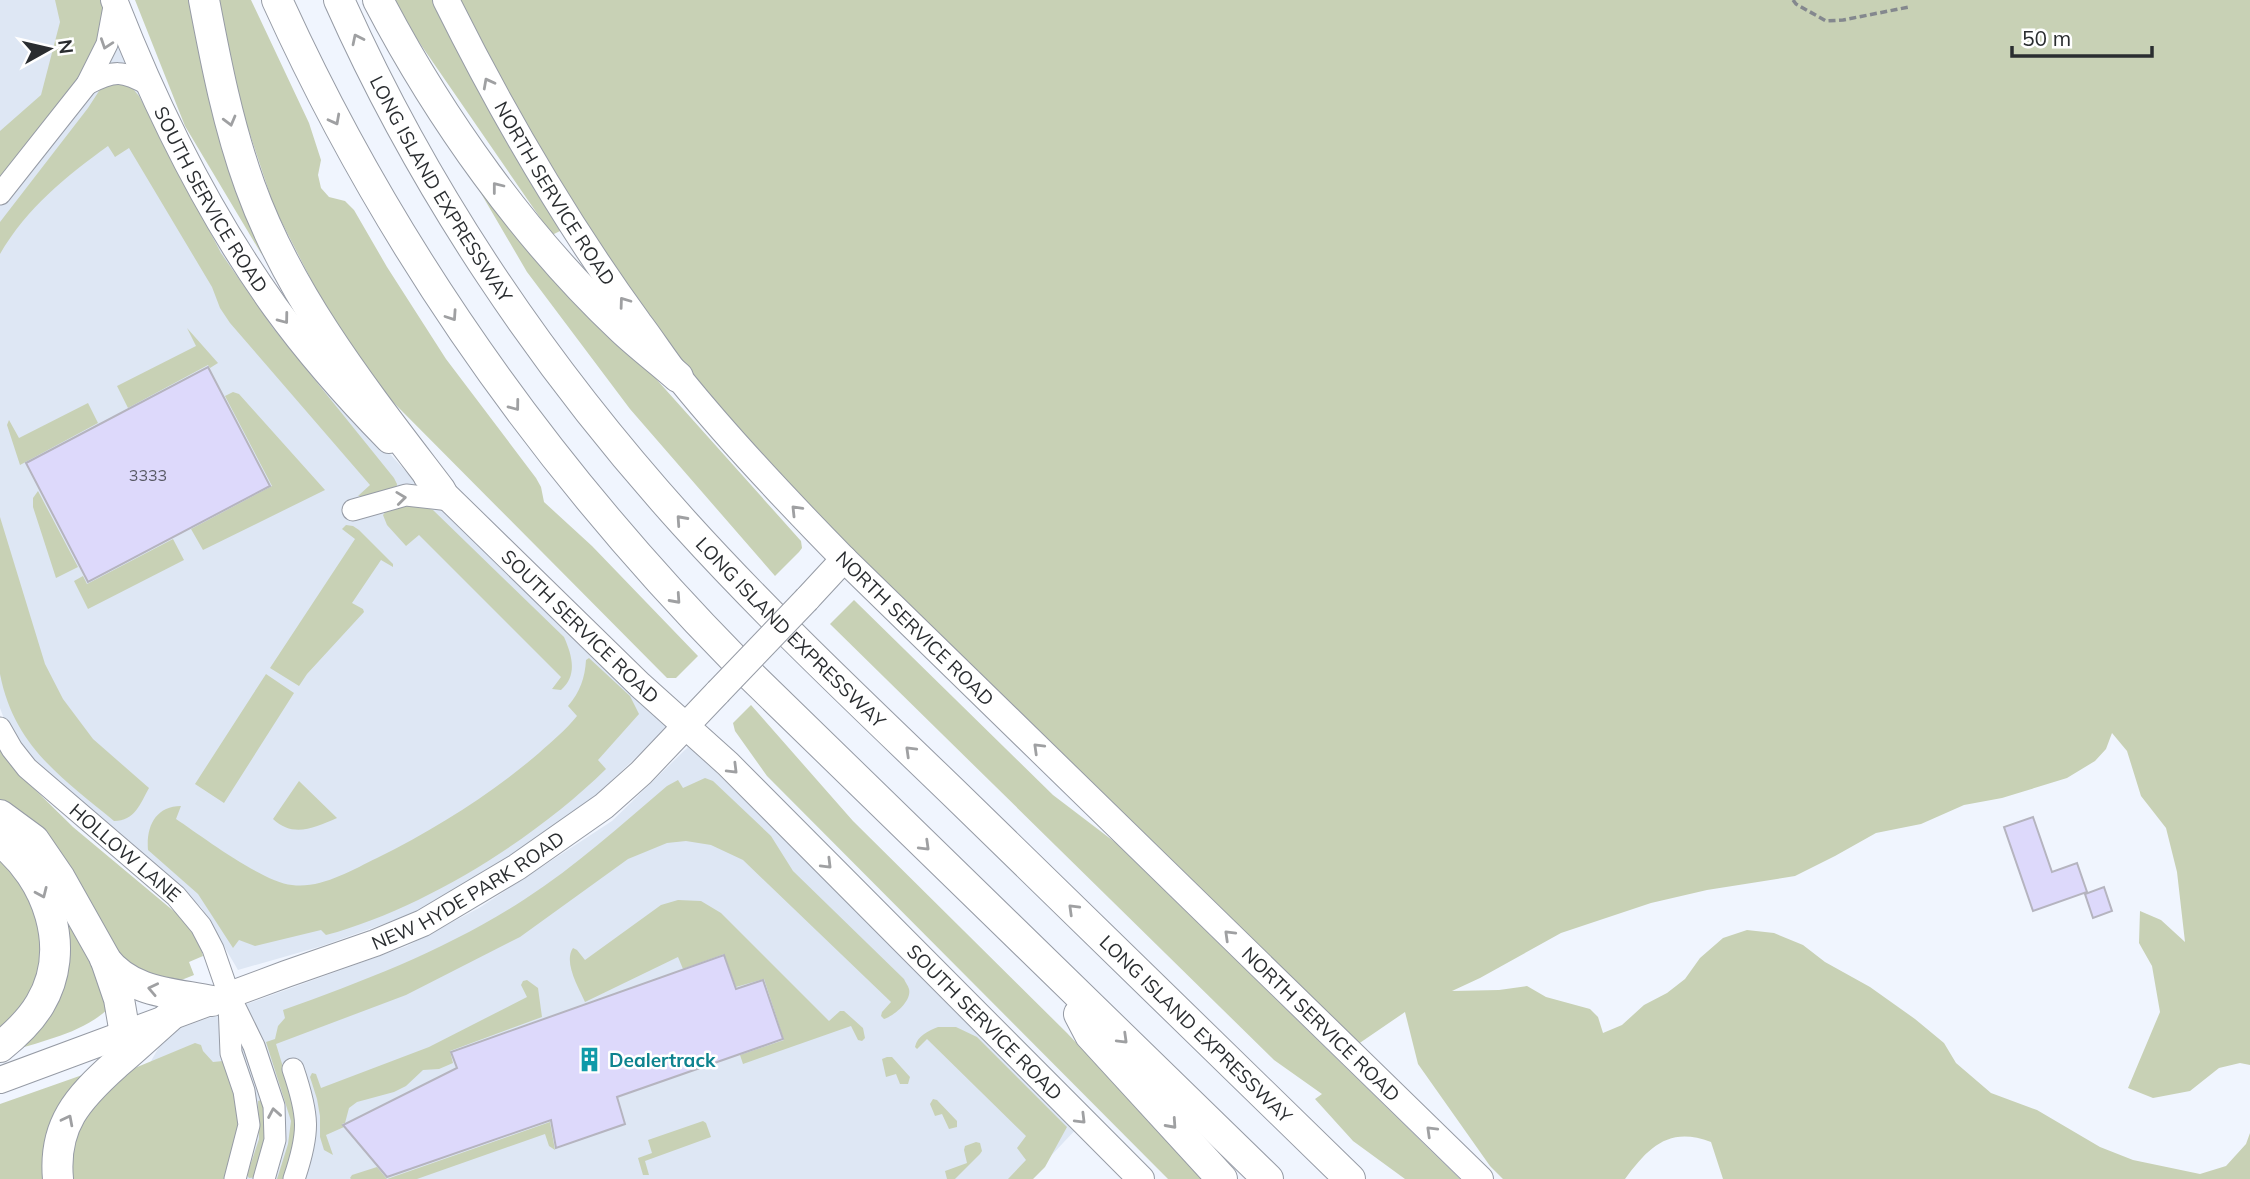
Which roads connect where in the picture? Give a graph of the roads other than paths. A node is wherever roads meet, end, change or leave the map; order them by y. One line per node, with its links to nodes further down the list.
1 (204, 0): 11 (highway, one-way to 11)
2 (277, 0): 19 (highway, one-way to 19)
3 (339, 0): 33 (highway, LONG ISLAND EXPRESSWAY, one-way to 3)
4 (378, 0): 10 (highway, one-way to 4)
5 (446, 0): 10 (main road, NORTH SERVICE ROAD, one-way to 5)
6 (114, 1): 7 (street, one-way to 7); 8 (main road, SOUTH SERVICE ROAD)
7 (87, 83): 8 (street); 9 (street)
8 (149, 85): 11 (main road, SOUTH SERVICE ROAD, one-way to 11)
9 (0, 194)
10 (678, 377): 13 (main road, NORTH SERVICE ROAD, one-way to 10)
11 (445, 496): 12 (street, one-way to 11); 14 (main road, SOUTH SERVICE ROAD)
12 (353, 510)
13 (844, 559): 14 (main road, NEW HYDE PARK ROAD, bridge); 34 (main road, NORTH SERVICE ROAD, one-way to 13)
14 (687, 725): 20 (main road, NEW HYDE PARK ROAD); 30 (main road, SOUTH SERVICE ROAD, one-way to 30)
15 (0, 728): 20 (street, HOLLOW LANE)
16 (0, 815): 18 (highway)
17 (0, 841): 23 (highway, one-way to 23)
18 (105, 958): 20 (highway, one-way to 18); 22 (highway)
19 (1056, 974): 31 (highway, one-way to 31); 32 (highway, one-way to 32)
20 (220, 998): 21 (main road, NEW HYDE PARK ROAD); 27 (street); 28 (street, one-way to 20)
21 (169, 1017): 22 (main road, NEW HYDE PARK ROAD); 26 (highway, one-way to 21)
22 (125, 1034): 25 (main road, NEW HYDE PARK ROAD)
23 (0, 1048)
24 (293, 1069): 29 (street)
25 (0, 1080)
26 (58, 1179)
27 (235, 1179)
28 (264, 1179)
29 (294, 1179)
30 (1141, 1179)
31 (1222, 1179)
32 (1268, 1179)
33 (1350, 1179)
34 (1480, 1179)

